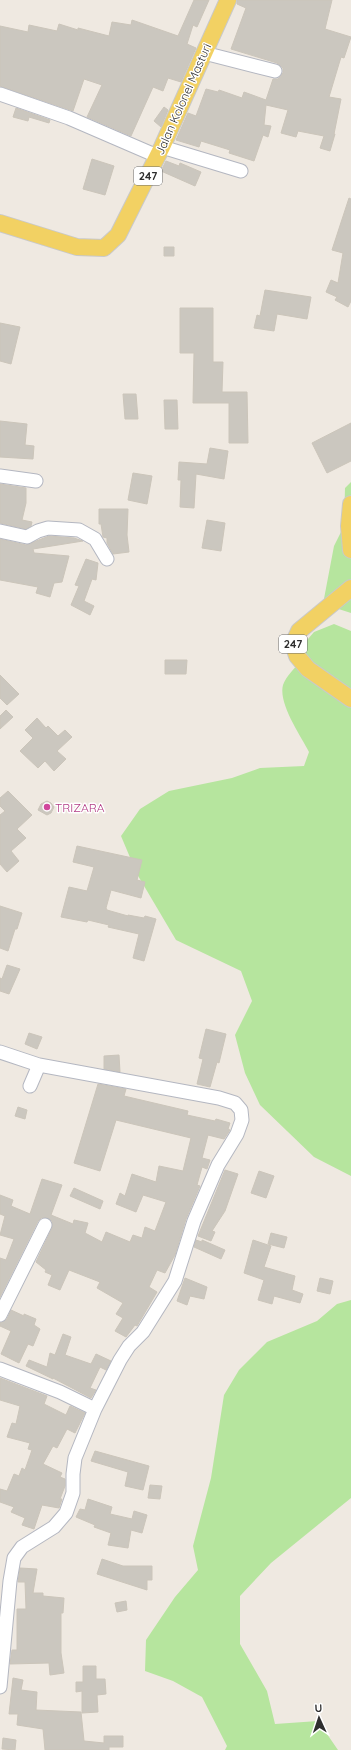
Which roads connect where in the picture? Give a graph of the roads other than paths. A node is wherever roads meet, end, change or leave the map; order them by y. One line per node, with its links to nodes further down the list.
1 (228, 0): 2 (main road, Jalan Kolonel Masturi / 247)
2 (204, 53): 3 (street); 5 (main road, Jalan Kolonel Masturi / 247)
3 (275, 71)
4 (0, 94): 5 (street)
5 (159, 152): 6 (street); 7 (main road, Jalan Kolonel Masturi / 247)
6 (241, 171)
7 (0, 223)
8 (0, 476): 9 (street)
9 (36, 481)
10 (351, 504): 12 (main road)
11 (0, 531): 13 (street)
12 (351, 550)
13 (107, 559)
14 (351, 588): 15 (main road, 247)
15 (351, 699)
16 (0, 1052): 17 (street)
17 (39, 1065): 18 (street); 22 (street)
18 (30, 1086)
19 (45, 1225): 20 (street)
20 (0, 1315)
21 (0, 1369): 22 (street)
22 (95, 1409): 23 (street)
23 (4, 1601): 24 (street)
24 (2, 1654): 25 (street)
25 (0, 1687)

